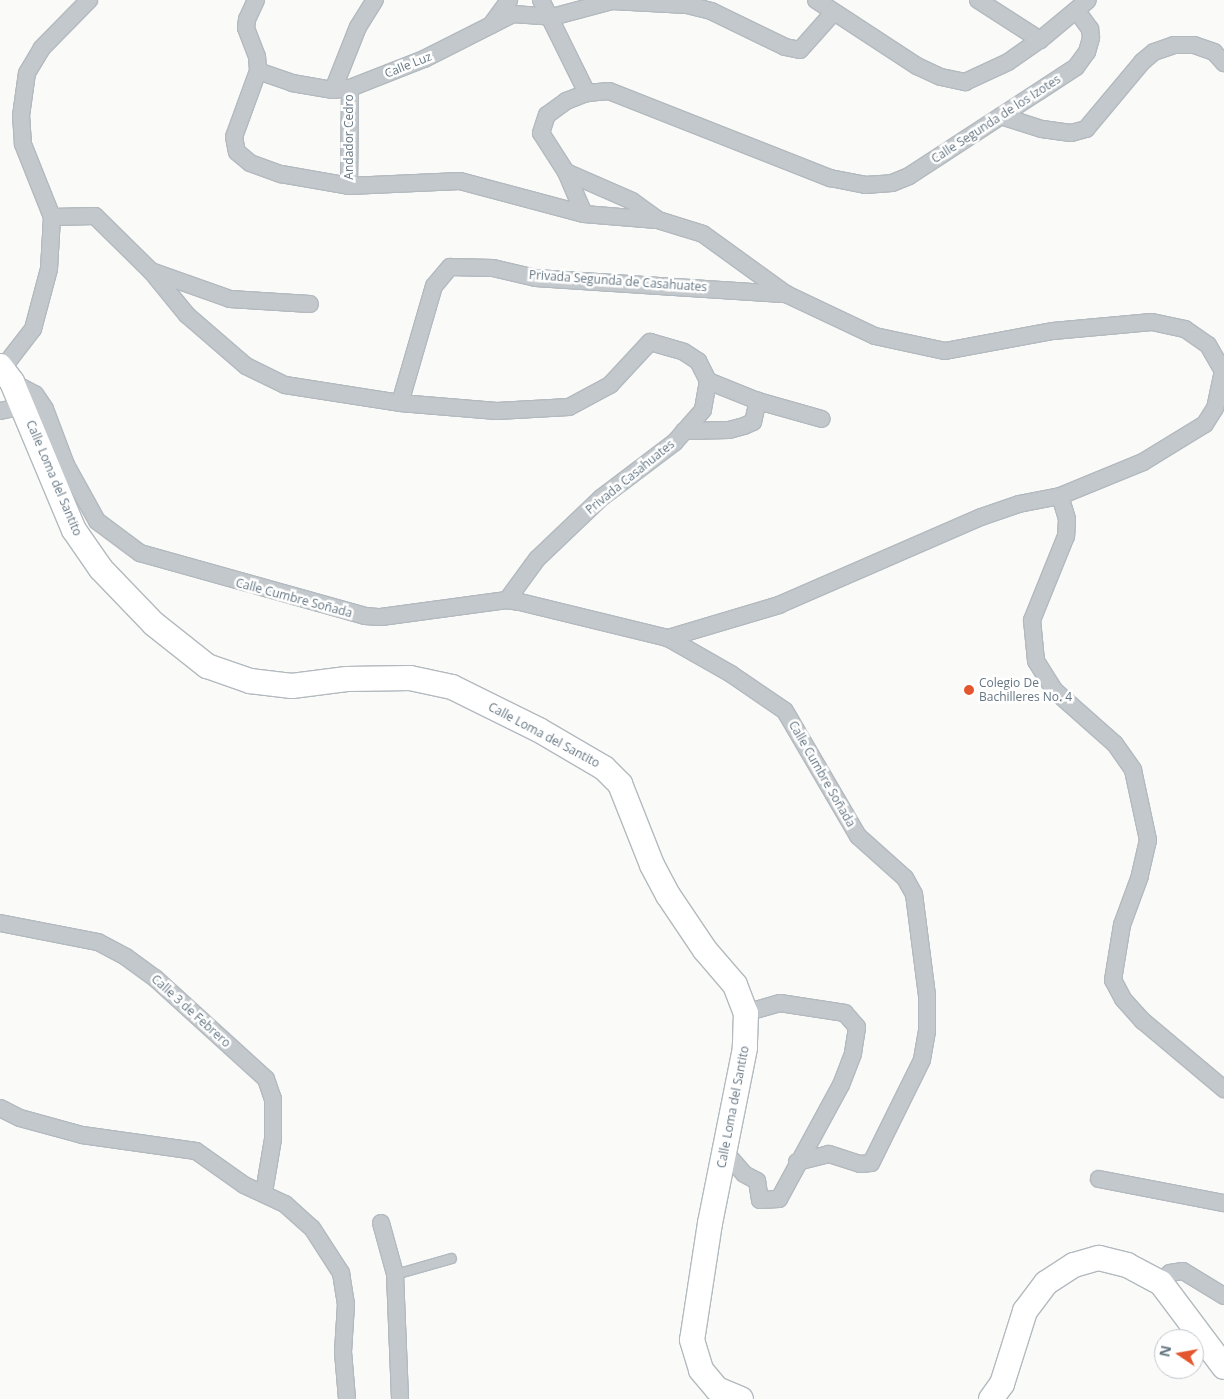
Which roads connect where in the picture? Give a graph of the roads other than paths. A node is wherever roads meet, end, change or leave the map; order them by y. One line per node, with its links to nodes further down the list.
1 (89, 0): 23 (street)
2 (256, 0): 15 (street)
3 (375, 0): 17 (street)
4 (509, 0): 12 (street)
5 (541, 0): 11 (street)
6 (612, 0): 10 (street); 11 (street)
7 (816, 0): 10 (street, Calle Segunda de los Izotes)
8 (978, 0): 13 (street)
9 (1083, 5): 13 (street, Calle Segunda de los Izotes); 19 (street, Calle Segunda de los Izotes)
10 (833, 13): 13 (street, Calle Segunda de los Izotes)
11 (552, 17): 12 (street, Calle Luz); 18 (street)
12 (491, 25): 16 (street, Calle Luz)
13 (1040, 40)
14 (1224, 63): 19 (street)
15 (258, 71): 17 (street, Calle Luz); 21 (street)
16 (350, 88): 17 (street, Calle Luz); 21 (street, Andador Cedro)
17 (333, 90)
18 (587, 93): 19 (street, Calle Segunda de los Izotes); 20 (street, Calle Segunda de los Izotes)
19 (1001, 116)
20 (566, 172): 22 (street); 24 (street)
21 (349, 186): 22 (street)
22 (584, 214): 24 (street)
23 (52, 217): 25 (street); 28 (street)
24 (658, 220): 26 (street)
25 (151, 271): 27 (street); 31 (street)
26 (786, 294): 31 (street, Privada Segunda de Casahuates); 36 (street)
27 (310, 304)
28 (5, 372): 32 (main road, Calle Loma del Santito); 37 (street, Calle Cumbre Soñada)
29 (708, 381): 30 (street); 31 (street); 35 (street, Privada Casahuates)
30 (758, 401): 34 (street); 35 (street)
31 (400, 403)
32 (23, 406): 33 (street); 40 (main road, Calle Loma del Santito)
33 (0, 411)
34 (822, 419)
35 (684, 432): 37 (street, Privada Casahuates)
36 (1060, 496): 38 (street, Calle Cumbre Soñada); 41 (street)
37 (507, 600): 38 (street, Calle Cumbre Soñada)
38 (668, 638): 44 (street, Calle Cumbre Soñada)
39 (0, 922): 46 (street, Calle 3 de Febrero)
40 (746, 1013): 43 (main road, Calle Loma del Santito); 44 (street)
41 (1224, 1089)
42 (0, 1108): 46 (street)
43 (724, 1158): 44 (street); 57 (main road, Calle Loma del Santito)
44 (797, 1162)
45 (1099, 1180): 47 (street)
46 (264, 1192): 55 (street)
47 (1224, 1203)
48 (381, 1223): 50 (street)
49 (451, 1258): 50 (lane)
50 (395, 1274): 56 (street)
51 (1161, 1283): 52 (street); 53 (main road); 54 (main road)
52 (1224, 1296)
53 (1224, 1367)
54 (1000, 1394)
55 (347, 1399)
56 (400, 1399)
57 (742, 1399)

